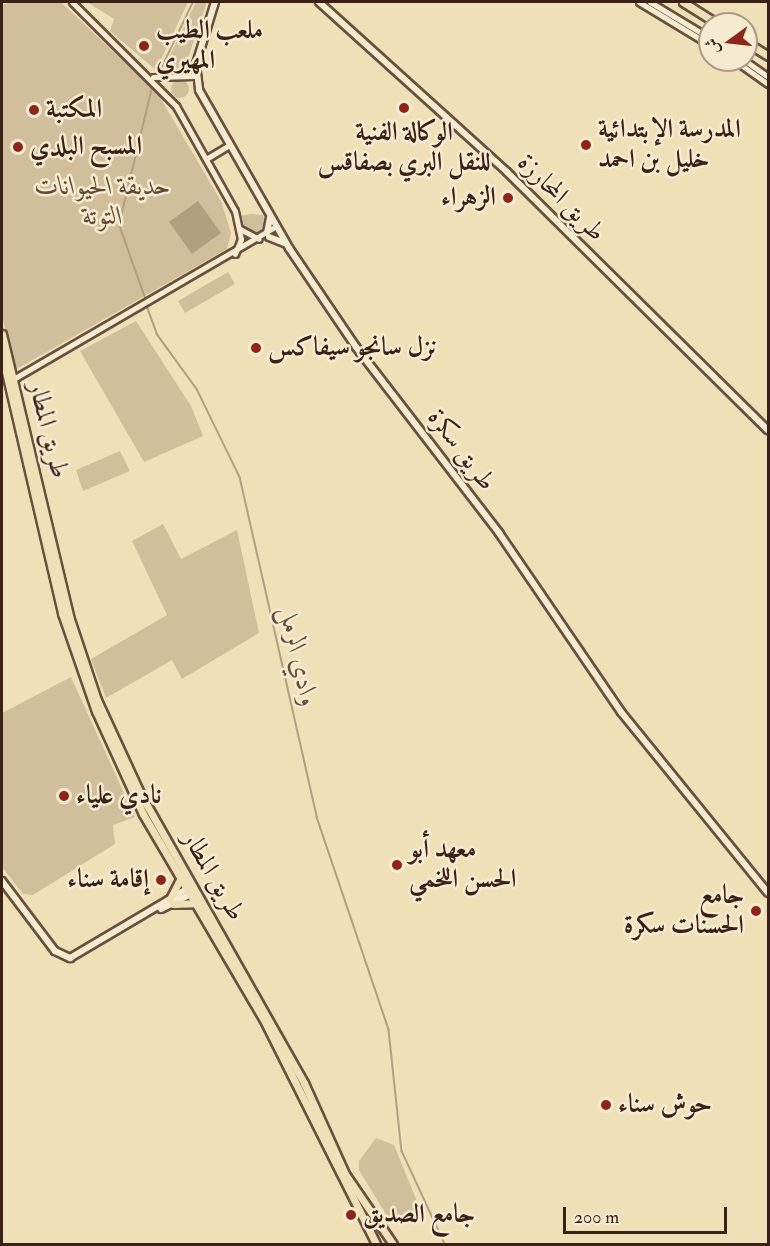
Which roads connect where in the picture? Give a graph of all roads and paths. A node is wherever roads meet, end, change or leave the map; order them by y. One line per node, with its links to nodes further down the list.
1 (72, 2): 12 (street)
2 (215, 2): 11 (main road)
3 (319, 2): 28 (main road, طريق المحارزة)
4 (639, 2): 9 (street)
5 (650, 2): 8 (street)
6 (683, 2): 7 (main road)
7 (699, 12)
8 (698, 31)
9 (698, 38)
10 (751, 72): 14 (street)
11 (195, 76): 13 (street); 16 (main road, طريق سكرة)
12 (151, 77): 13 (street); 15 (street)
13 (170, 79): 15 (street)
14 (768, 84)
15 (165, 91): 17 (street)
16 (228, 146): 17 (street); 18 (main road, طريق سكرة)
17 (206, 159): 19 (street)
18 (267, 211): 20 (main road, طريق سكرة); 21 (main road)
19 (239, 228): 22 (street); 24 (street)
20 (278, 229): 21 (street); 23 (main road, طريق سكرة)
21 (268, 235): 22 (street); 23 (main road)
22 (261, 239): 24 (street)
23 (289, 248): 33 (main road, طريق سكرة)
24 (235, 254): 27 (street)
25 (2, 334): 27 (main road, طريق المطار)
26 (2, 356): 27 (main road, طريق المطار)
27 (11, 381): 29 (main road, طريق المطار)
28 (768, 430)
29 (145, 809): 30 (main road, طريق المطار); 32 (main road, طريق المطار)
30 (181, 877): 32 (main road, طريق المطار); 34 (main road)
31 (2, 881): 34 (main road)
32 (193, 890): 34 (main road); 35 (main road, طريق المطار); 36 (main road, طريق المطار)
33 (768, 893)
34 (172, 902): 35 (main road)
35 (196, 903): 37 (main road, طريق المطار)
36 (375, 1217): 37 (main road); 39 (main road, طريق المطار)
37 (363, 1222): 38 (main road, طريق المطار)
38 (376, 1245)
39 (393, 1245)

